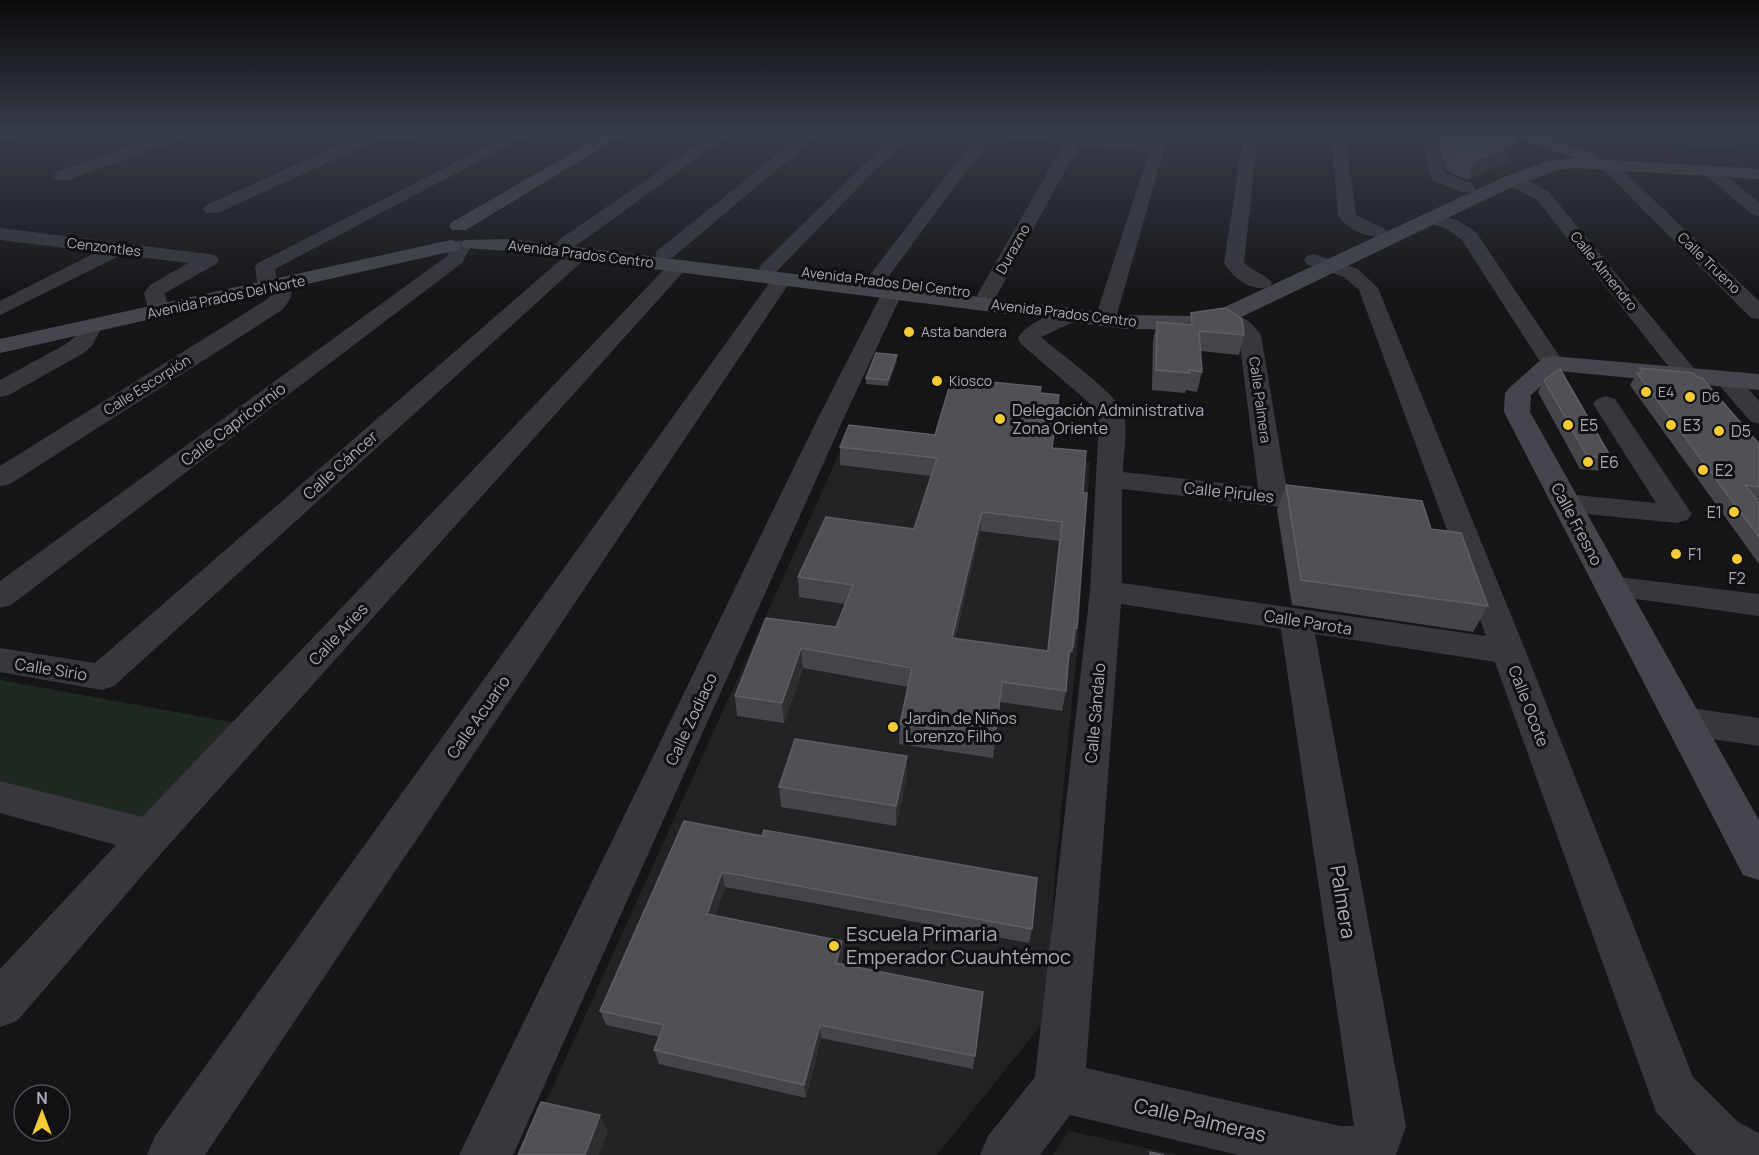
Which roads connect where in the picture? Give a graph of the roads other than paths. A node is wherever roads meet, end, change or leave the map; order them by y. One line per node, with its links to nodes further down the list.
1 (259, 187): 18 (street)
2 (420, 187): 31 (street, Calle Escorpión)
3 (538, 187): 23 (street)
4 (545, 187): 23 (street)
5 (654, 187): 25 (street, Calle Cáncer)
6 (753, 187): 28 (street, Calle Aries)
7 (854, 187): 30 (street, Calle Acuario)
8 (952, 187): 33 (street, Calle Zodiaco)
9 (1048, 187): 34 (street, Durazno)
10 (1145, 187): 37 (street)
11 (1244, 187): 32 (street)
12 (1344, 187): 21 (street)
13 (1498, 187): 20 (street, Avenida Prados Centro)
14 (1527, 187): 45 (street, Calle Almendro)
15 (1635, 187): 38 (street, Calle Trueno)
16 (1729, 187): 19 (street)
17 (1467, 188): 21 (street, Avenida Prados Del Centro)
18 (212, 208)
19 (1759, 211)
20 (1435, 219): 29 (street, Avenida Prados Centro); 44 (street)
21 (1377, 232): 29 (street, Avenida Prados Del Centro)
22 (0, 234): 24 (street, Cenzontles)
23 (465, 236): 25 (street, Avenida Prados Centro); 31 (street, Avenida Prados Del Norte); 58 (street, Calle Capricornio)
24 (32, 238): 26 (street, Cenzontles); 27 (street)
25 (573, 248): 28 (street, Avenida Prados Centro); 63 (street, Calle Cáncer)
26 (120, 249): 35 (street, Cenzontles); 36 (street)
27 (0, 252)
28 (671, 260): 30 (street, Avenida Prados Centro); 67 (street, Calle Aries)
29 (1324, 263): 32 (street, Avenida Prados Del Centro); 40 (street, Avenida Prados Centro); 61 (street, Calle Ocote)
30 (775, 273): 33 (street, Avenida Prados Centro); 72 (street, Calle Acuario)
31 (274, 283): 35 (street, Avenida Prados Del Norte); 51 (street, Calle Escorpión)
32 (1262, 283): 37 (street, Avenida Prados Del Centro)
33 (888, 285): 34 (street, Avenida Prados Del Centro); 39 (street, Avenida Prados Centro); 73 (street, Calle Zodiaco)
34 (987, 295): 37 (street, Avenida Prados Del Centro)
35 (157, 308): 41 (street, Avenida Prados Del Norte); 42 (street, Avenida Prados Del Norte)
36 (0, 309)
37 (1109, 309)
38 (1759, 313)
39 (1070, 315): 40 (street, Avenida Prados Centro); 52 (street, Calle Sándalo)
40 (1223, 317): 53 (street, Calle Palmera)
41 (91, 327): 43 (street, Avenida Prados Del Norte); 48 (street)
42 (0, 338)
43 (0, 346)
44 (1552, 363): 45 (street); 54 (street, Calle Fresno)
45 (1688, 375): 46 (street)
46 (1726, 379): 47 (street); 50 (street)
47 (1759, 382)
48 (0, 390)
49 (1606, 404): 54 (street)
50 (1759, 416)
51 (0, 478)
52 (1110, 479): 53 (street, Calle Pirules); 57 (street, Calle Sándalo)
53 (1274, 497): 55 (street, Calle Pirules)
54 (1566, 503): 56 (street, Calle Fresno)
55 (1354, 507)
56 (1611, 587): 59 (street); 64 (street, Calle Fresno)
57 (1106, 591): 60 (street, Calle Parota); 70 (street, Calle Sándalo)
58 (0, 597)
59 (1759, 605)
60 (1296, 621): 61 (street, Calle Parota); 71 (street, Palmera)
61 (1509, 652): 75 (street, Calle Ocote)
62 (0, 660): 63 (street, Calle Sirio)
63 (102, 677)
64 (1685, 721): 65 (street); 68 (street, Calle Fresno)
65 (1759, 732)
66 (0, 797): 67 (street)
67 (150, 837): 69 (street, Calle Aries)
68 (1759, 861)
69 (0, 1004)
70 (1059, 1087): 71 (street, Calle Palmeras); 74 (street)
71 (1340, 1152)
72 (174, 1155)
73 (486, 1155)
74 (1007, 1155)
75 (1746, 1155)

